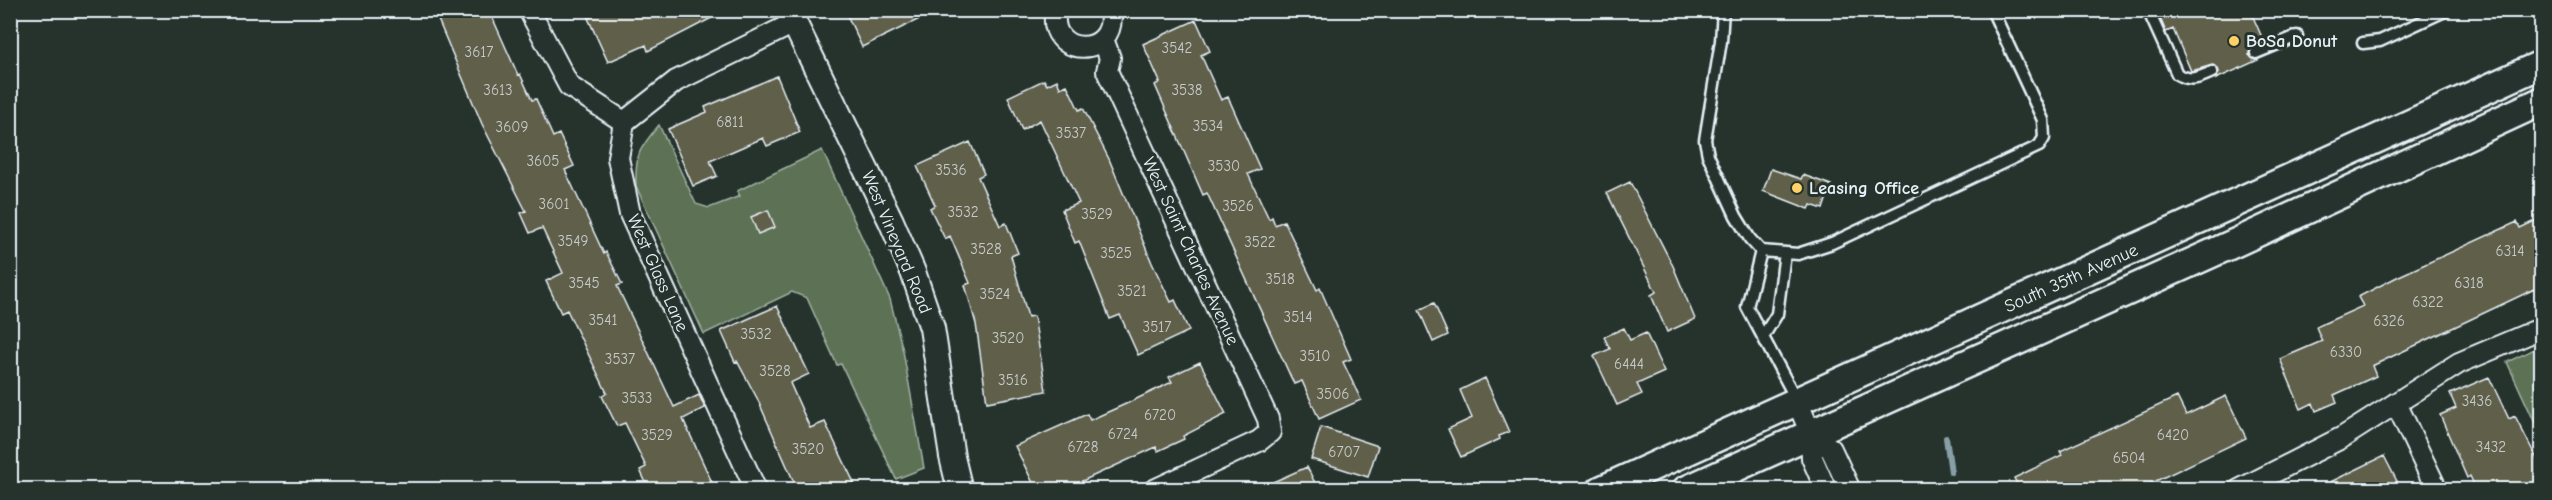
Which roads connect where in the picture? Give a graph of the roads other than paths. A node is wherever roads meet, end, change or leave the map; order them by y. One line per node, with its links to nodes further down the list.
1 (529, 10): 18 (street)
2 (1056, 10): 12 (street, West Saint Charles Avenue)
3 (1722, 10): 19 (lane)
4 (1992, 10): 20 (lane)
5 (2148, 10): 16 (lane)
6 (2447, 10): 11 (lane)
7 (1115, 14): 10 (street)
8 (792, 16): 18 (street); 27 (street, West Vineyard Road)
9 (2296, 36): 13 (lane)
10 (1103, 39): 12 (street); 15 (street, West Saint Charles Avenue)
11 (2363, 43)
12 (1084, 48): 15 (street, West Saint Charles Avenue)
13 (2256, 53)
14 (2541, 64): 23 (main road, South 35th Avenue)
15 (1107, 70): 28 (street, West Saint Charles Avenue)
16 (2212, 72)
17 (2541, 101): 25 (main road, South 35th Avenue)
18 (624, 122): 26 (street, West Glass Lane)
19 (1761, 251): 20 (lane); 22 (lane)
20 (1785, 253): 22 (lane)
21 (2541, 328): 24 (street)
22 (1764, 335): 23 (lane)
23 (1797, 401): 25 (street); 29 (main road, South 35th Avenue)
24 (2396, 403): 33 (street); 34 (street)
25 (1811, 434): 30 (main road, South 35th Avenue); 31 (street); 32 (street)
26 (756, 489)
27 (960, 489)
28 (1154, 489)
29 (1601, 489)
30 (1686, 489)
31 (1826, 489)
32 (1850, 489)
33 (2239, 489)
34 (2437, 489)

